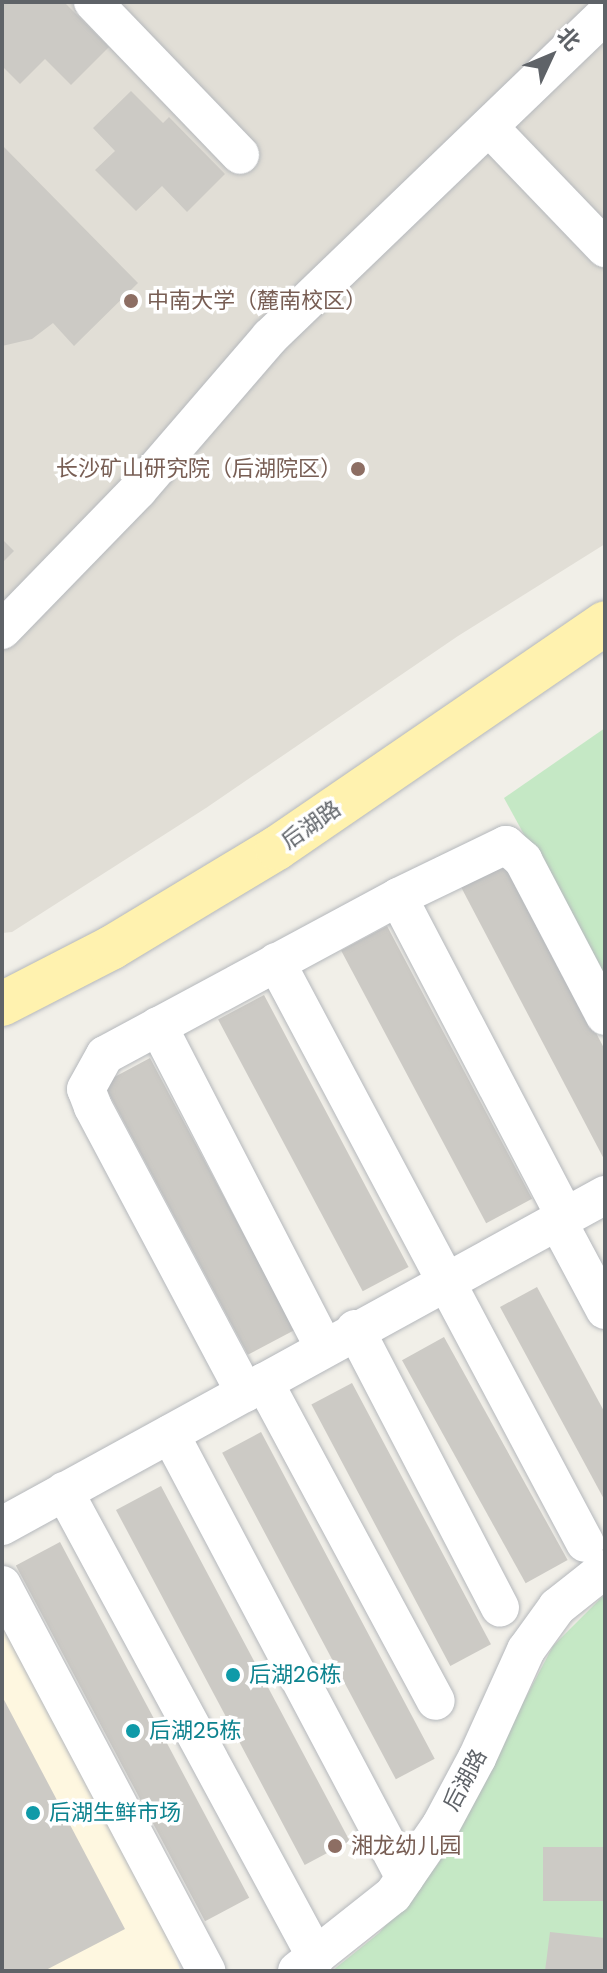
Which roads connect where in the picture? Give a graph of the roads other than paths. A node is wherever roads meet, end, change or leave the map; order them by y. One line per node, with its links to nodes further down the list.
1 (93, 2): 4 (street)
2 (605, 15): 3 (street)
3 (489, 127): 5 (street); 7 (street)
4 (240, 155)
5 (605, 248)
6 (605, 623): 11 (main road, 后湖路)
7 (2, 630)
8 (605, 659): 14 (main road, 后湖路)
9 (398, 897): 10 (street); 12 (street); 16 (street)
10 (276, 962): 13 (street); 17 (street)
11 (2, 1004)
12 (605, 1016)
13 (158, 1026): 19 (street); 20 (street)
14 (2, 1029)
15 (605, 1195): 16 (street)
16 (561, 1218): 17 (street); 18 (street)
17 (443, 1281): 19 (street); 24 (street)
18 (605, 1310)
19 (340, 1338): 20 (street); 26 (street)
20 (254, 1387): 21 (street); 27 (street)
21 (170, 1434): 22 (street); 28 (street)
22 (64, 1491): 23 (street); 29 (street)
23 (2, 1526)
24 (595, 1556): 28 (street, 后湖路)
25 (2, 1585): 30 (street)
26 (500, 1607)
27 (436, 1701)
28 (405, 1878): 29 (street, 后湖路)
29 (306, 1964)
30 (206, 1971)

